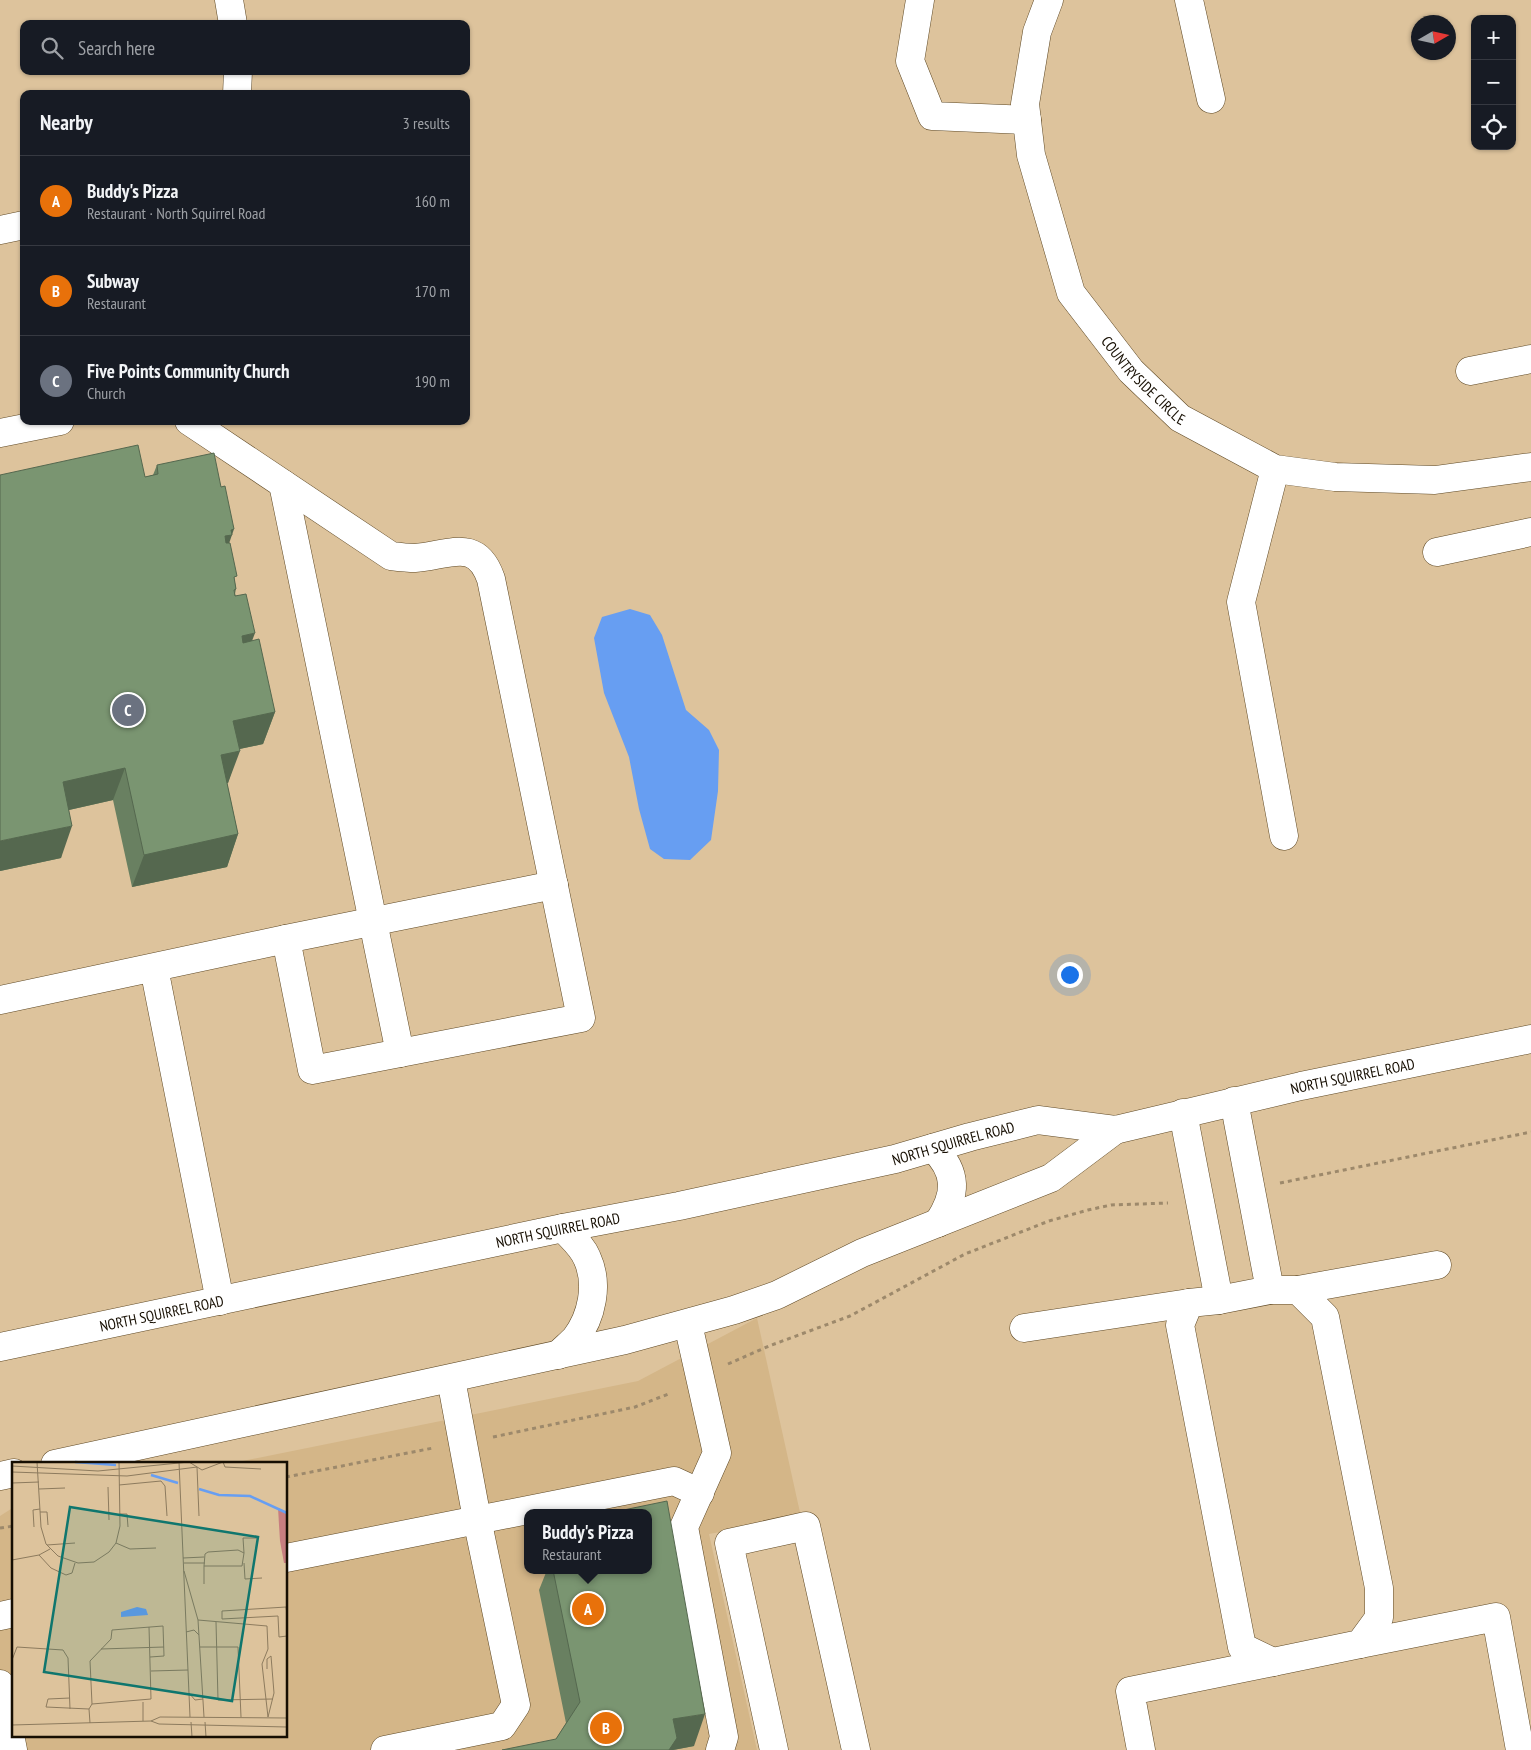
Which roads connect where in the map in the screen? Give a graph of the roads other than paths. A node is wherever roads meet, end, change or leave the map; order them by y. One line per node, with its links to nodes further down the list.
1 (229, 0): 5 (street)
2 (920, 0): 9 (street)
3 (1049, 0): 9 (street, COUNTRYSIDE CIRCLE)
4 (1189, 0): 8 (street)
5 (232, 20)
6 (238, 75): 7 (street)
7 (237, 90)
8 (1211, 99)
9 (1027, 120): 18 (street, COUNTRYSIDE CIRCLE)
10 (20, 226): 11 (street)
11 (0, 230)
12 (1531, 359): 13 (street)
13 (1470, 371)
14 (40, 425): 16 (street)
15 (195, 425): 19 (street)
16 (0, 433)
17 (1531, 467): 18 (street, COUNTRYSIDE CIRCLE)
18 (1275, 469): 22 (street)
19 (283, 484): 23 (street); 24 (street)
20 (1531, 532): 21 (street)
21 (1437, 552)
22 (1284, 836)
23 (554, 885): 24 (street); 29 (street)
24 (372, 922): 25 (street); 29 (street)
25 (286, 939): 26 (street); 29 (street)
26 (154, 968): 27 (street); 40 (street)
27 (0, 1000)
28 (1531, 1039): 30 (street, NORTH SQUIRREL ROAD)
29 (400, 1053)
30 (1234, 1101): 31 (street, NORTH SQUIRREL ROAD); 37 (street)
31 (1183, 1113): 32 (street, NORTH SQUIRREL ROAD); 39 (street)
32 (1115, 1130): 33 (street, NORTH SQUIRREL ROAD); 34 (street, NORTH SQUIRREL ROAD)
33 (934, 1148): 34 (street); 35 (street, NORTH SQUIRREL ROAD)
34 (938, 1223): 42 (street, NORTH SQUIRREL ROAD)
35 (563, 1228): 40 (street, NORTH SQUIRREL ROAD); 45 (street)
36 (1437, 1266): 38 (street)
37 (1270, 1290): 38 (street); 39 (street)
38 (1298, 1290): 53 (street)
39 (1219, 1300): 41 (street)
40 (220, 1301): 44 (street, NORTH SQUIRREL ROAD)
41 (1189, 1303): 43 (street); 54 (street)
42 (688, 1324): 45 (street, NORTH SQUIRREL ROAD); 48 (street)
43 (1024, 1328)
44 (3, 1348)
45 (558, 1355): 46 (street, NORTH SQUIRREL ROAD)
46 (451, 1379): 47 (street, NORTH SQUIRREL ROAD); 51 (street)
47 (64, 1462)
48 (700, 1493): 49 (street); 58 (street)
49 (529, 1509)
50 (524, 1510): 51 (street)
51 (477, 1519): 52 (street); 57 (street)
52 (288, 1558)
53 (1360, 1644): 54 (street); 62 (street)
54 (1273, 1662): 61 (street)
55 (0, 1684): 56 (street)
56 (13, 1750)
57 (386, 1750)
58 (720, 1750)
59 (774, 1750): 60 (street)
60 (856, 1750)
61 (1141, 1750)
62 (1520, 1750)

